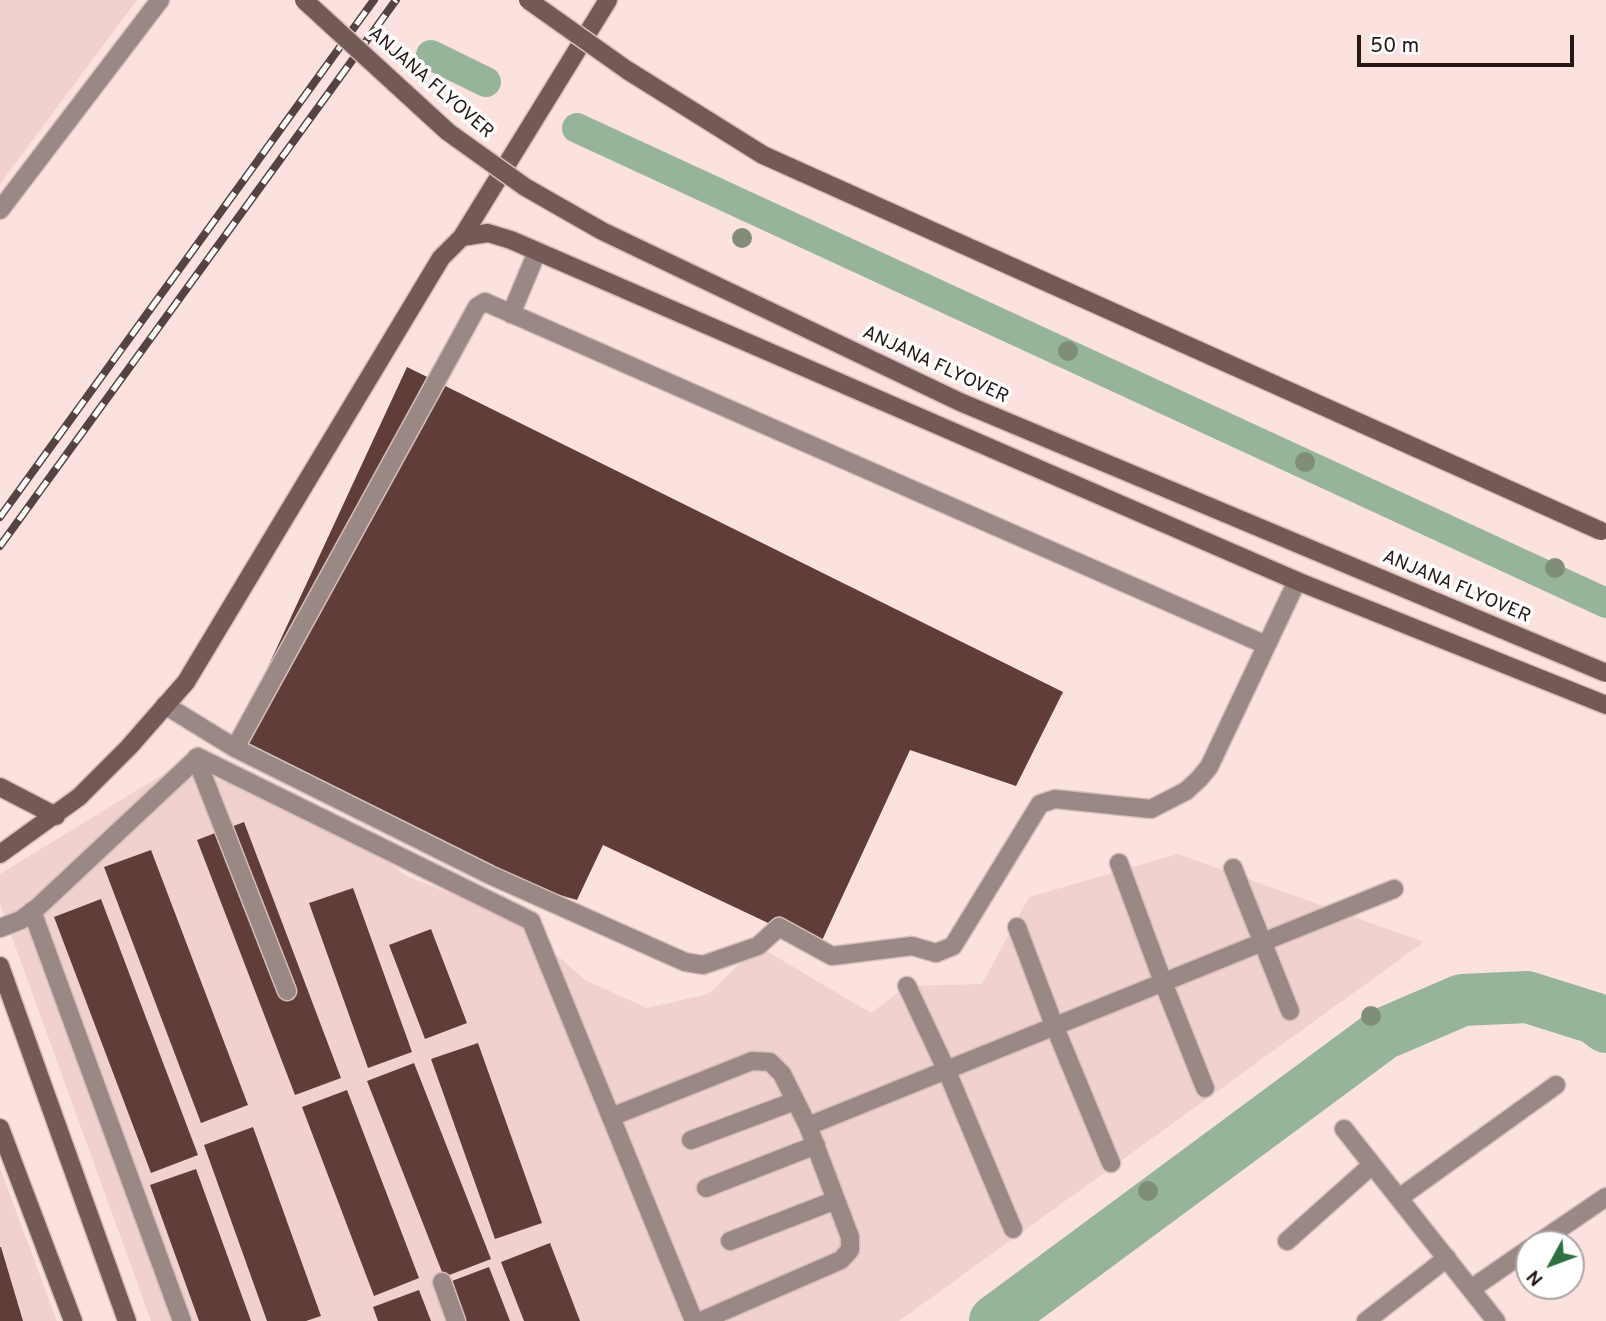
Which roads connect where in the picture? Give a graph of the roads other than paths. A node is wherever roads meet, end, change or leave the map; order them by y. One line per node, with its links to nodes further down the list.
1 (160, 0): 5 (street)
2 (304, 0): 12 (main road, ANJANA FLYOVER, bridge)
3 (528, 0): 9 (main road, bridge)
4 (608, 0): 6 (main road)
5 (0, 210)
6 (462, 237): 7 (main road); 13 (main road)
7 (537, 251): 8 (street); 10 (main road)
8 (511, 314): 11 (street); 15 (street)
9 (1603, 532)
10 (1297, 581): 11 (street); 14 (main road)
11 (1266, 645): 15 (street)
12 (1606, 673)
13 (165, 705): 15 (street); 18 (main road)
14 (1606, 705)
15 (236, 748)
16 (196, 758): 23 (street); 30 (street); 37 (street)
17 (0, 787): 18 (main road)
18 (56, 816): 19 (main road)
19 (0, 854)
20 (1119, 863): 28 (street)
21 (1233, 868): 26 (street)
22 (1394, 889): 26 (street)
23 (33, 911): 25 (street); 59 (street)
24 (1017, 927): 32 (street)
25 (0, 928)
26 (1263, 942): 28 (street); 31 (street)
27 (0, 966): 58 (main road)
28 (1163, 982): 32 (street); 35 (street)
29 (907, 986): 33 (street)
30 (287, 991)
31 (1290, 1011)
32 (1054, 1025): 33 (street); 43 (street)
33 (946, 1069): 38 (street); 49 (street)
34 (1556, 1085): 47 (street)
35 (1205, 1088)
36 (795, 1101): 37 (street); 38 (street); 41 (street)
37 (611, 1117): 61 (street)
38 (808, 1126): 42 (street)
39 (0, 1128): 57 (main road)
40 (1344, 1129): 44 (street)
41 (691, 1140)
42 (816, 1145): 45 (street); 48 (street)
43 (1111, 1163)
44 (1373, 1165): 47 (street); 52 (street)
45 (706, 1188)
46 (1606, 1197): 50 (street)
47 (1399, 1198): 53 (street)
48 (836, 1200): 51 (street); 62 (street)
49 (1013, 1229)
50 (1558, 1230)
51 (730, 1241)
52 (1287, 1241)
53 (1447, 1258): 56 (street); 63 (street)
54 (1515, 1259): 56 (street)
55 (442, 1282): 60 (street)
56 (1471, 1289): 64 (street)
57 (73, 1321)
58 (127, 1321)
59 (182, 1321)
60 (456, 1321)
61 (694, 1321)
62 (701, 1321)
63 (1366, 1321)
64 (1496, 1321)

